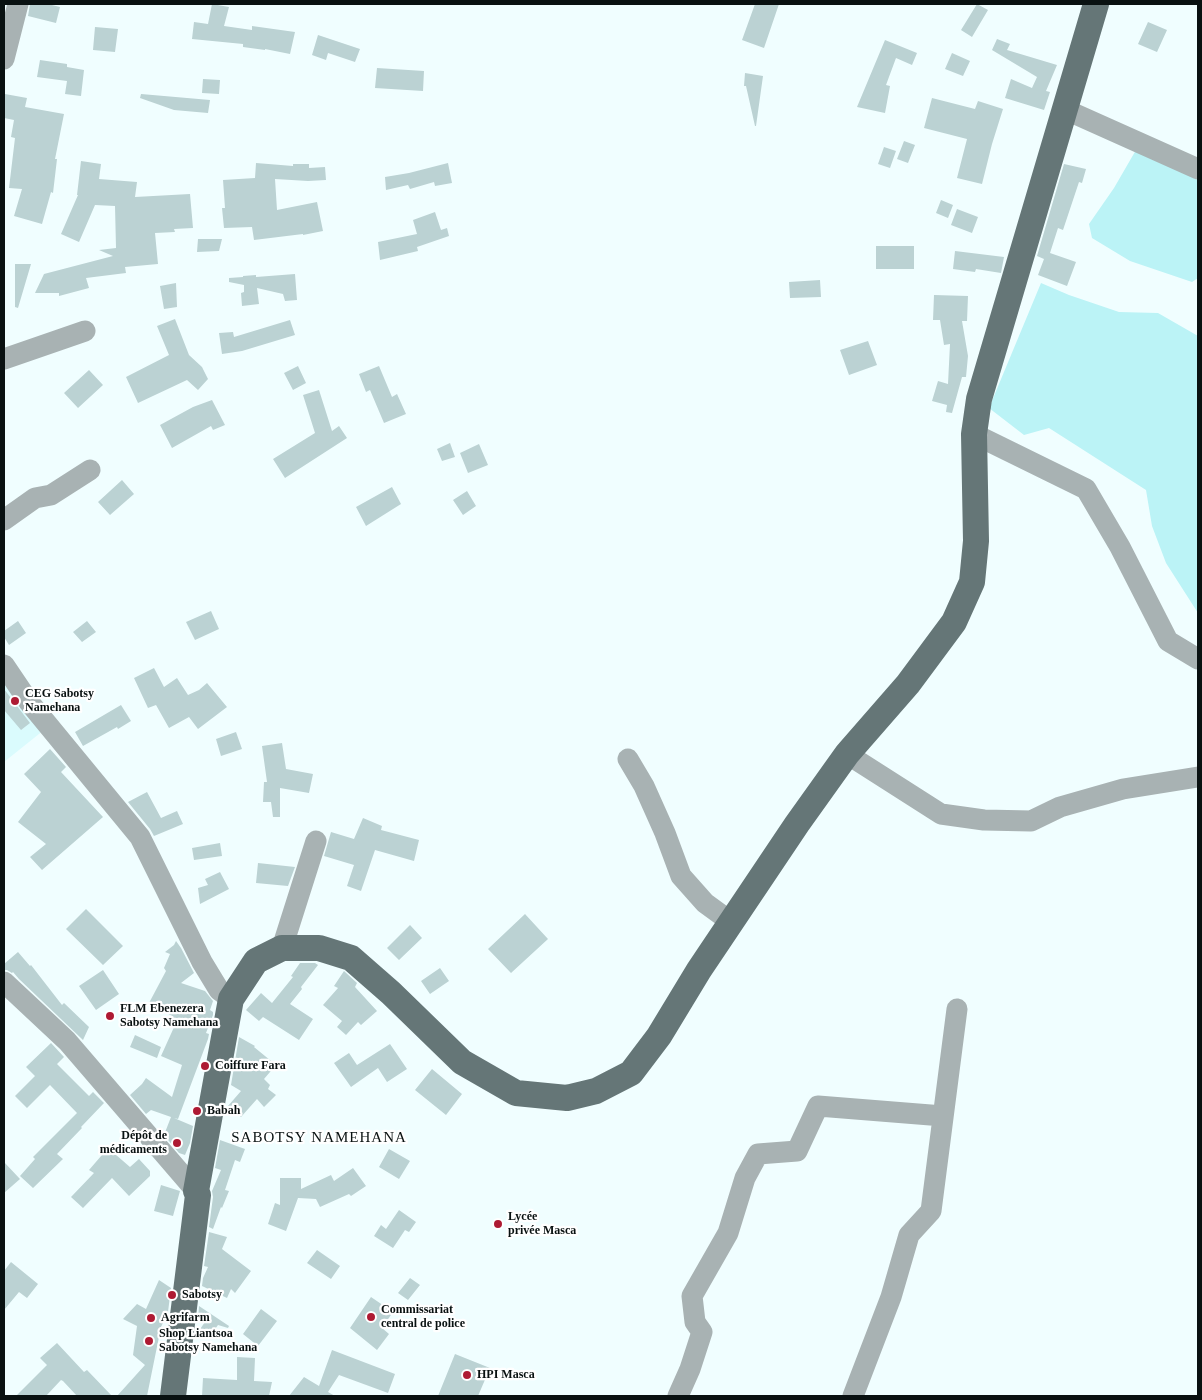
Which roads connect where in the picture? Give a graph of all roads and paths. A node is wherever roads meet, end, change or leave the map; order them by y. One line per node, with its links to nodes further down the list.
1 (18, 4): 3 (street)
2 (1096, 4): 4 (main road)
3 (4, 59)
4 (1064, 109): 5 (street); 8 (main road)
5 (1198, 169)
6 (85, 331): 7 (street)
7 (4, 359)
8 (974, 434): 11 (street); 13 (main road)
9 (90, 470): 10 (street)
10 (4, 520)
11 (1198, 659)
12 (4, 665): 20 (street)
13 (847, 754): 15 (street); 17 (main road)
14 (628, 758): 17 (street)
15 (1198, 778)
16 (316, 841): 18 (street)
17 (731, 922): 18 (main road)
18 (282, 948): 20 (main road)
19 (4, 982): 23 (street)
20 (231, 999): 23 (main road)
21 (956, 1010): 22 (street)
22 (943, 1116): 25 (street); 26 (street)
23 (196, 1191): 24 (main road)
24 (173, 1396)
25 (678, 1396)
26 (853, 1396)

